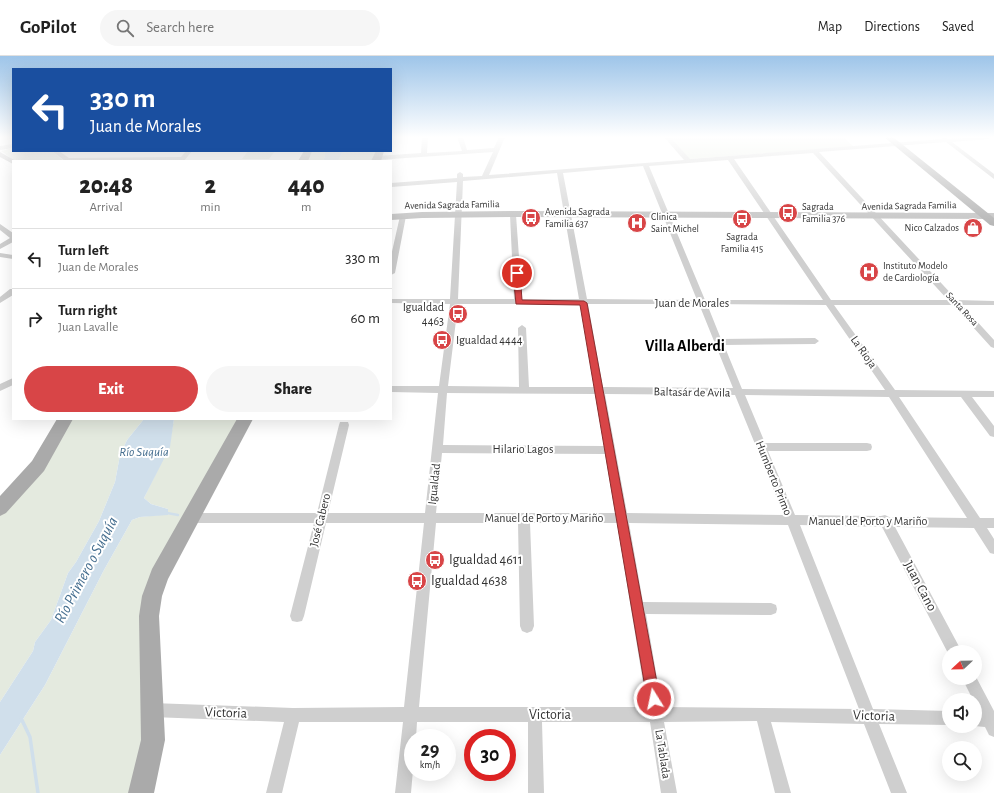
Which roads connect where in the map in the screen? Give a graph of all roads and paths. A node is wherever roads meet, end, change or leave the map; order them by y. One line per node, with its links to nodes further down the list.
1 (487, 171): 9 (street)
2 (555, 171): 9 (street)
3 (560, 171): 14 (street, La Tablada)
4 (648, 171): 16 (street, Humberto Primo)
5 (739, 171): 17 (street, La Rioja)
6 (833, 171): 18 (street, Santa Rosa)
7 (936, 171): 20 (main road)
8 (461, 177): 9 (street); 10 (street); 11 (street); 12 (street, Igualdad)
9 (485, 177)
10 (392, 180)
11 (392, 185)
12 (459, 215): 13 (main road, Avenida Sagrada Familia); 15 (main road, Avenida Sagrada Familia); 31 (street, Igualdad)
13 (513, 215): 14 (main road, Avenida Sagrada Familia); 32 (street)
14 (569, 215): 16 (main road, Avenida Sagrada Familia); 33 (street, La Tablada)
15 (403, 216): 19 (main road, Avenida Sagrada Familia); 27 (street)
16 (666, 216): 17 (main road, Avenida Sagrada Familia); 34 (street, Humberto Primo)
17 (769, 216): 18 (main road, Avenida Sagrada Familia); 37 (street, La Rioja)
18 (874, 216): 20 (main road, Avenida Sagrada Familia); 35 (street, Santa Rosa)
19 (392, 217)
20 (992, 217)
21 (0, 226): 22 (street)
22 (12, 237)
23 (12, 239): 24 (street)
24 (0, 247)
25 (0, 255): 26 (street)
26 (12, 256)
27 (392, 267)
28 (12, 293): 29 (street)
29 (0, 301)
30 (392, 301): 31 (street, Juan de Morales)
31 (454, 302): 32 (street, Juan de Morales); 45 (street, Igualdad)
32 (518, 302): 33 (street, Juan de Morales)
33 (584, 303): 34 (street, Juan de Morales); 47 (street, La Tablada)
34 (701, 303): 37 (street, Juan de Morales); 40 (street, Humberto Primo)
35 (956, 303): 36 (street, Juan de Morales); 37 (street, Juan de Morales); 41 (street, Santa Rosa)
36 (994, 303)
37 (830, 304): 49 (street, La Rioja)
38 (522, 328): 46 (street)
39 (815, 341): 40 (street)
40 (719, 342): 48 (street, Humberto Primo)
41 (994, 344)
42 (12, 382): 43 (street)
43 (0, 388)
44 (392, 389): 45 (street, Baltasár de Avila)
45 (444, 390): 46 (street, Baltasár de Avila); 58 (street, Igualdad)
46 (524, 390): 47 (street, Baltasár de Avila)
47 (598, 391): 48 (street, Baltasár de Avila); 59 (street, La Tablada)
48 (740, 392): 49 (street, Baltasár de Avila); 56 (street, Humberto Primo)
49 (892, 393): 50 (street, Baltasár de Avila); 68 (street, La Rioja)
50 (964, 394): 51 (street, Baltasár de Avila); 55 (street)
51 (994, 394)
52 (64, 420): 60 (main road)
53 (244, 420): 61 (main road)
54 (344, 425): 62 (street, José Cabero)
55 (994, 433)
56 (762, 447): 57 (street); 67 (street, Humberto Primo)
57 (867, 447)
58 (438, 449): 59 (street, Hilario Lagos); 63 (street, Igualdad)
59 (609, 450): 65 (street, La Tablada)
60 (0, 508)
61 (190, 518): 62 (street, Manuel de Porto y Mariño); 77 (main road)
62 (321, 518): 63 (street, Manuel de Porto y Mariño); 73 (street, José Cabero)
63 (431, 518): 64 (street, Manuel de Porto y Mariño); 79 (street, Igualdad)
64 (524, 518): 65 (street, Manuel de Porto y Mariño); 74 (street)
65 (621, 518): 67 (street, Manuel de Porto y Mariño); 71 (street, La Tablada)
66 (885, 520): 67 (street, Manuel de Porto y Mariño); 68 (street, Manuel de Porto y Mariño); 75 (street, Juan Cano)
67 (792, 521): 83 (street, Humberto Primo)
68 (977, 523): 69 (street, Manuel de Porto y Mariño); 70 (street, La Rioja)
69 (994, 523)
70 (994, 549)
71 (638, 608): 72 (street); 80 (street, La Tablada)
72 (771, 609)
73 (296, 616)
74 (527, 626)
75 (951, 645)
76 (973, 685): 86 (street)
77 (152, 710): 78 (street, Victoria); 87 (main road)
78 (293, 714): 79 (street, Victoria); 88 (street)
79 (411, 714): 82 (street, Victoria); 89 (street, Igualdad)
80 (656, 714): 81 (street, Victoria); 82 (street, Victoria); 91 (street, La Tablada)
81 (762, 714): 83 (street, Victoria); 92 (street)
82 (534, 715): 90 (street)
83 (868, 715): 84 (street, Victoria); 93 (street, Humberto Primo)
84 (942, 718)
85 (982, 721): 86 (street)
86 (993, 723)
87 (140, 793)
88 (274, 793)
89 (403, 793)
90 (536, 793)
91 (669, 793)
92 (783, 793)
93 (899, 793)

